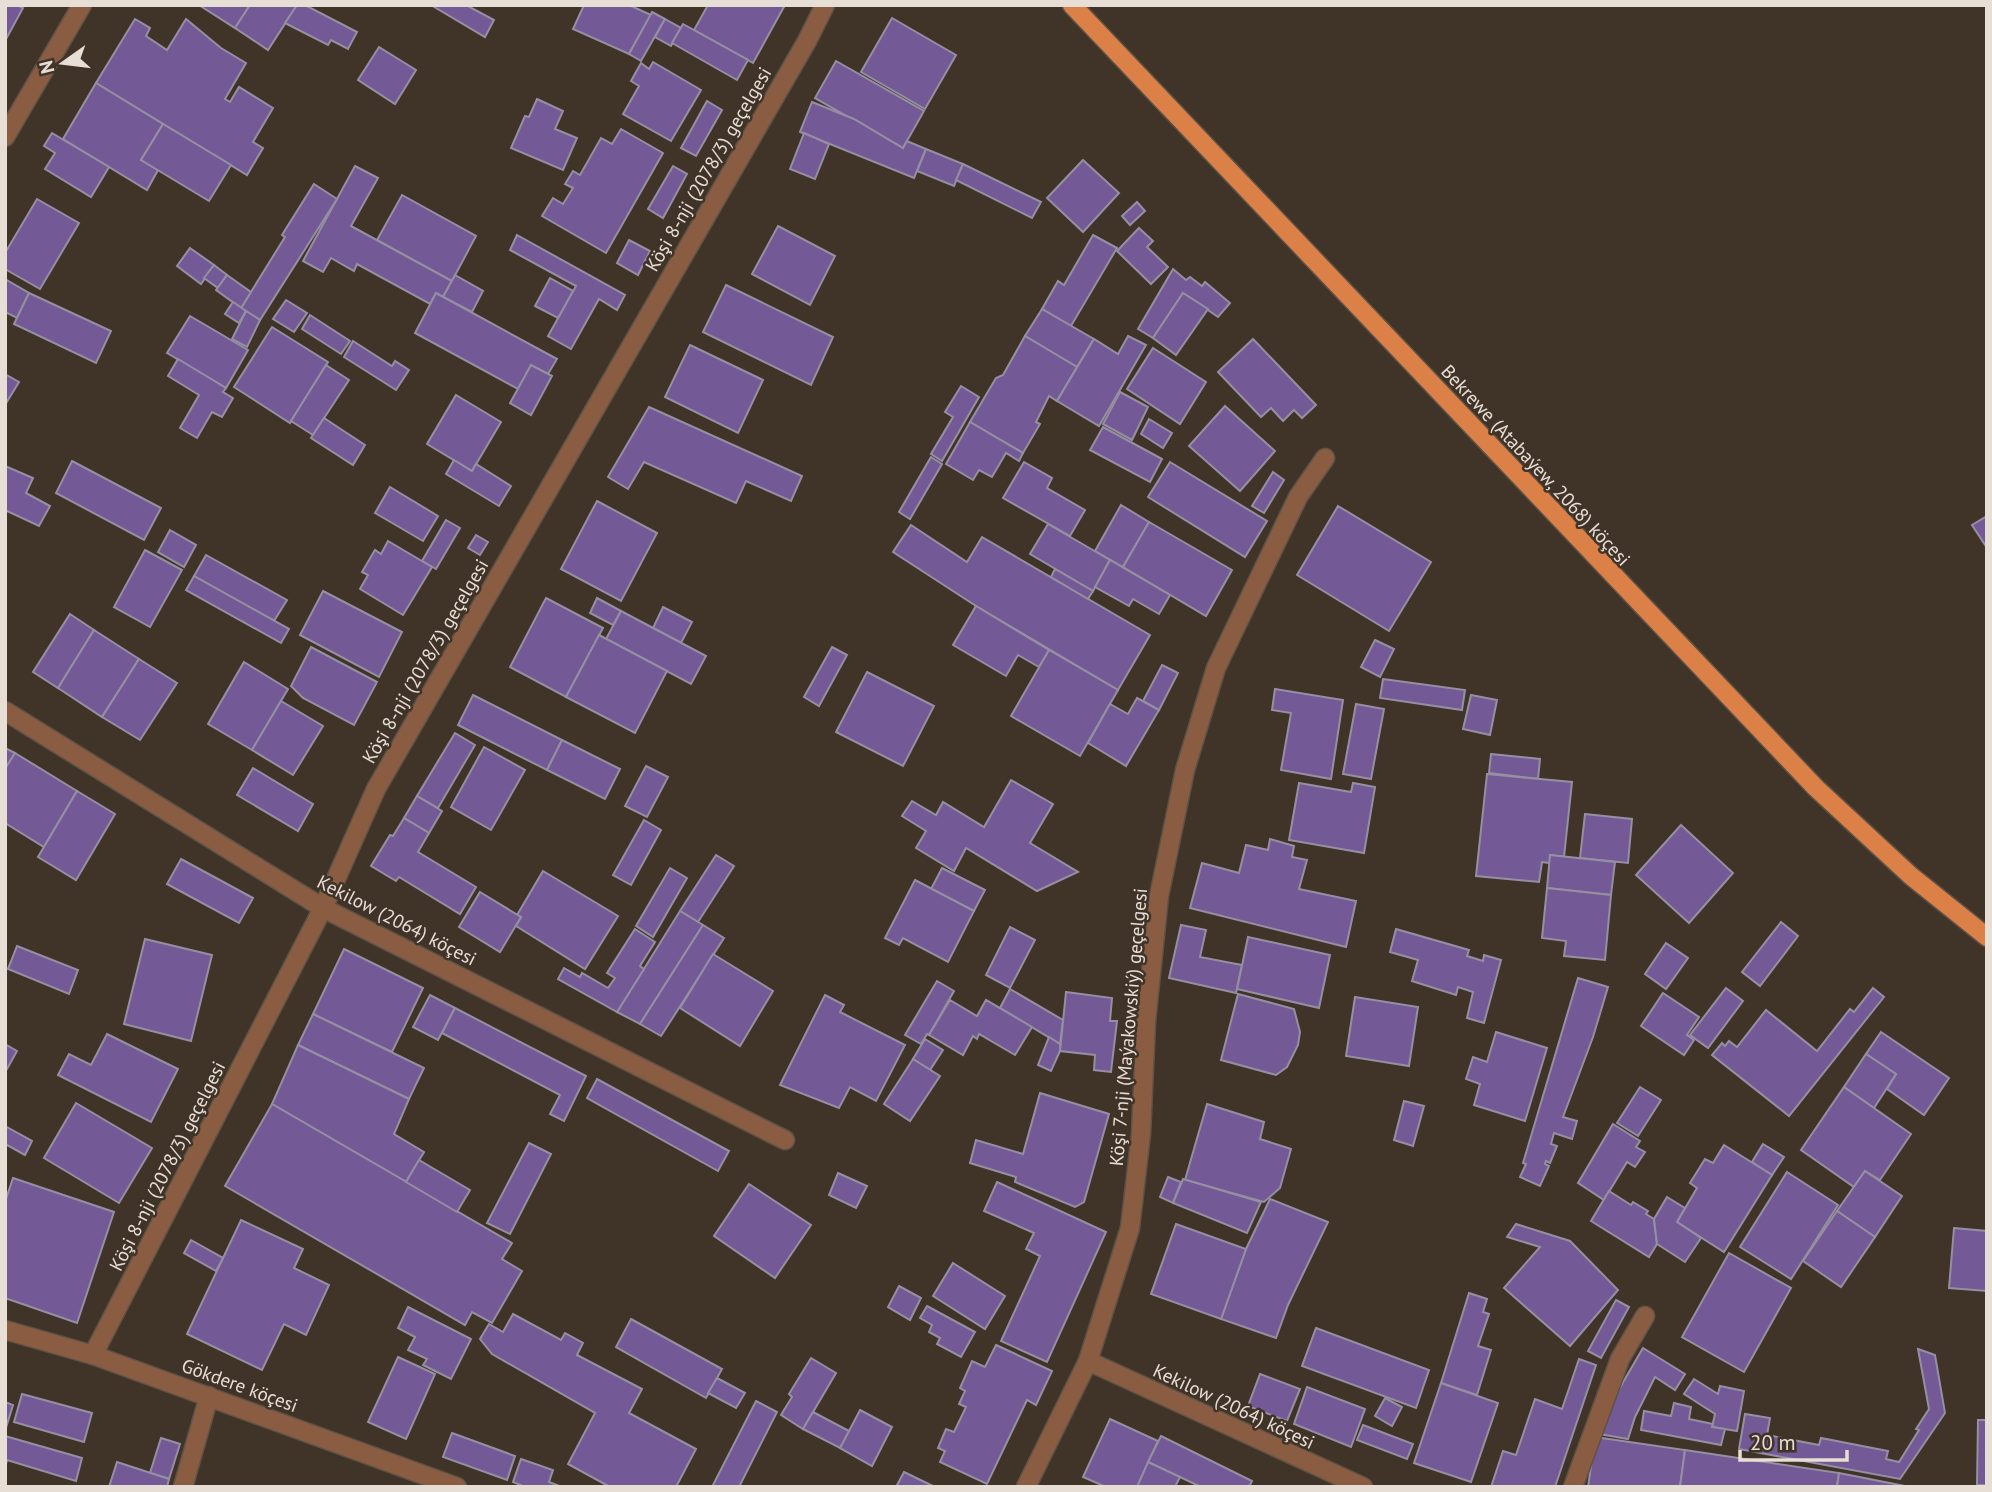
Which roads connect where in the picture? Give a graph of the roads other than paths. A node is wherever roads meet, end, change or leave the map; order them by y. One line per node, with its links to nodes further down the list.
1 (82, 5): 4 (street)
2 (825, 5): 7 (street, Köşi 8-nji (2078/3) geçelgesi)
3 (1072, 5): 8 (main road, Bekrewe (Atabaýew, 2068) köçesi)
4 (5, 137)
5 (1325, 458): 13 (street, Köşi 7-nji (Maýakowskiý) geçelgesi)
6 (5, 711): 7 (street, Kekilow (2064) köçesi)
7 (323, 908): 9 (street, Kekilow (2064) köçesi); 12 (street, Köşi 8-nji (2078/3) geçelgesi)
8 (1987, 937)
9 (785, 1140)
10 (1644, 1316): 19 (street)
11 (5, 1330): 12 (street, Gökdere köçesi)
12 (93, 1355): 14 (street, Gökdere köçesi)
13 (1088, 1362): 17 (street, Köşi 7-nji (Maýakowskiý) geçelgesi); 18 (street, Kekilow (2064) köçesi)
14 (209, 1396): 15 (street); 16 (street, Gökdere köçesi)
15 (183, 1487)
16 (457, 1487)
17 (1026, 1487)
18 (1363, 1487)
19 (1573, 1487)

